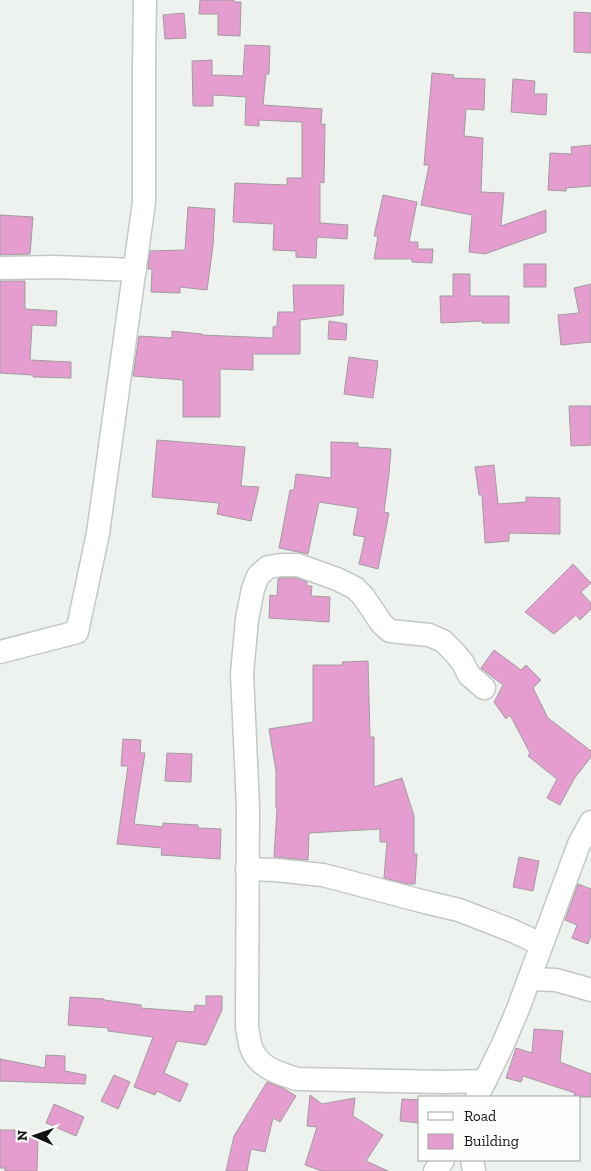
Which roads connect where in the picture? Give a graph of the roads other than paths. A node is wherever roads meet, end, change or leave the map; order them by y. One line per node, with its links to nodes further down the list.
1 (145, 0): 3 (street)
2 (0, 268): 3 (street)
3 (135, 270): 4 (street)
4 (0, 652)
5 (484, 688): 7 (street)
6 (591, 822): 8 (street)
7 (247, 869): 8 (street); 11 (street)
8 (541, 946): 9 (street)
9 (530, 979): 10 (street); 11 (street)
10 (591, 990)
11 (481, 1089)

